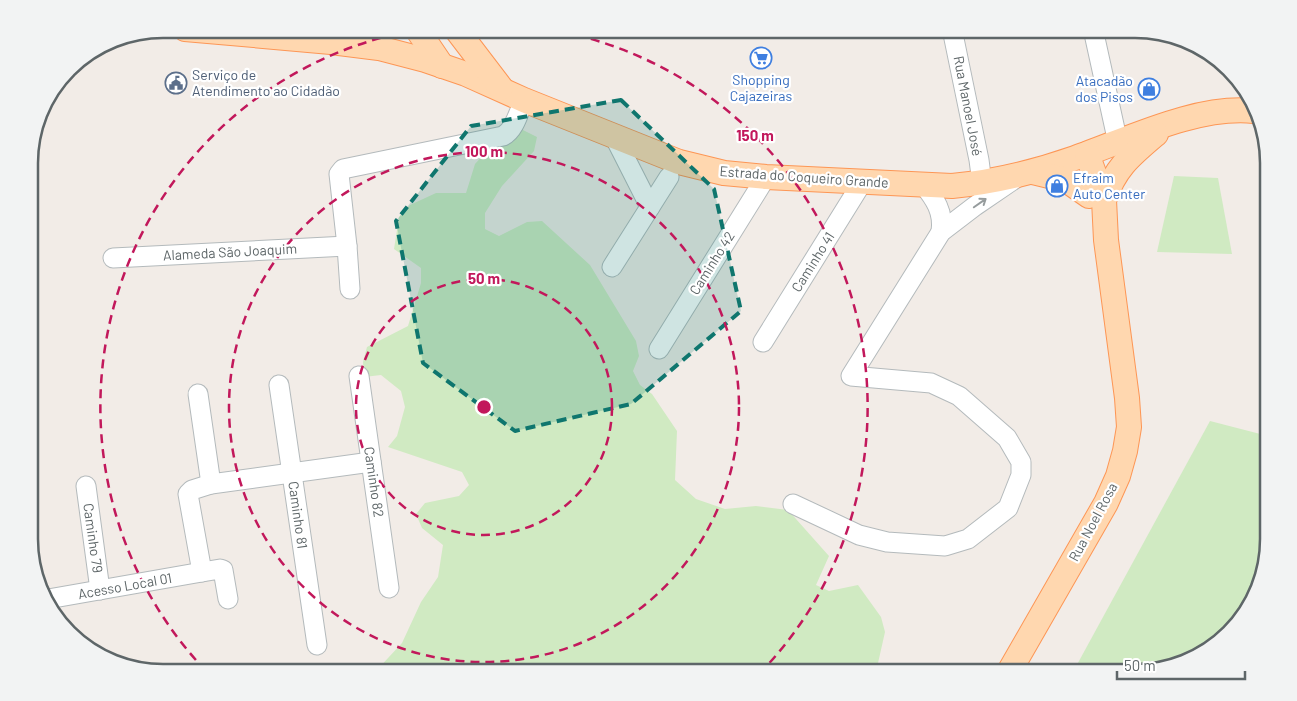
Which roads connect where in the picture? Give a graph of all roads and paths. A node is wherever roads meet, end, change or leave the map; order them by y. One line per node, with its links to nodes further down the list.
1 (286, 38): 6 (main road, Estrada do Coqueiro Grande)
2 (423, 38): 6 (main road)
3 (463, 38): 7 (main road)
4 (954, 38): 18 (street, Rua Manoel José)
5 (1095, 38): 12 (street)
6 (442, 66): 7 (main road, Estrada do Coqueiro Grande)
7 (502, 90): 8 (main road, Estrada do Coqueiro Grande)
8 (524, 100): 11 (main road, Estrada do Coqueiro Grande); 23 (street)
9 (1248, 111): 10 (main road, Estrada do Coqueiro Grande)
10 (1168, 124): 12 (main road, Estrada do Coqueiro Grande); 20 (main road)
11 (614, 136): 16 (main road, Estrada do Coqueiro Grande); 21 (street)
12 (1118, 143): 13 (main road, Estrada do Coqueiro Grande)
13 (1081, 156): 14 (main road, Estrada do Coqueiro Grande); 20 (main road, Rua Noel Rosa)
14 (1026, 173): 18 (main road, Estrada do Coqueiro Grande); 20 (main road); 22 (street, one-way to 14)
15 (669, 176): 21 (street)
16 (766, 177): 17 (main road, Estrada do Coqueiro Grande); 28 (street, Caminho 42)
17 (862, 181): 19 (main road, Estrada do Coqueiro Grande); 27 (street, Caminho 41)
18 (982, 183): 19 (main road, Estrada do Coqueiro Grande)
19 (923, 184): 22 (street)
20 (1096, 198): 43 (main road, Rua Noel Rosa)
21 (650, 207): 25 (street)
22 (941, 232): 36 (street)
23 (348, 246): 24 (street, Alameda São Joaquim); 26 (street)
24 (113, 258)
25 (612, 267)
26 (350, 289)
27 (763, 342)
28 (658, 349)
29 (359, 376): 32 (street, Caminho 82)
30 (279, 385): 33 (street, Caminho 81)
31 (198, 394): 34 (street)
32 (371, 462): 33 (street); 38 (street, Caminho 82)
33 (292, 472): 34 (street); 42 (street, Caminho 81)
34 (211, 484): 37 (street)
35 (86, 486): 39 (street, Caminho 79)
36 (793, 504)
37 (202, 572): 39 (street, Acesso Local 01); 41 (street)
38 (389, 588)
39 (100, 590): 40 (street, Acesso Local 01)
40 (53, 598)
41 (228, 599)
42 (317, 645)
43 (1014, 663)

